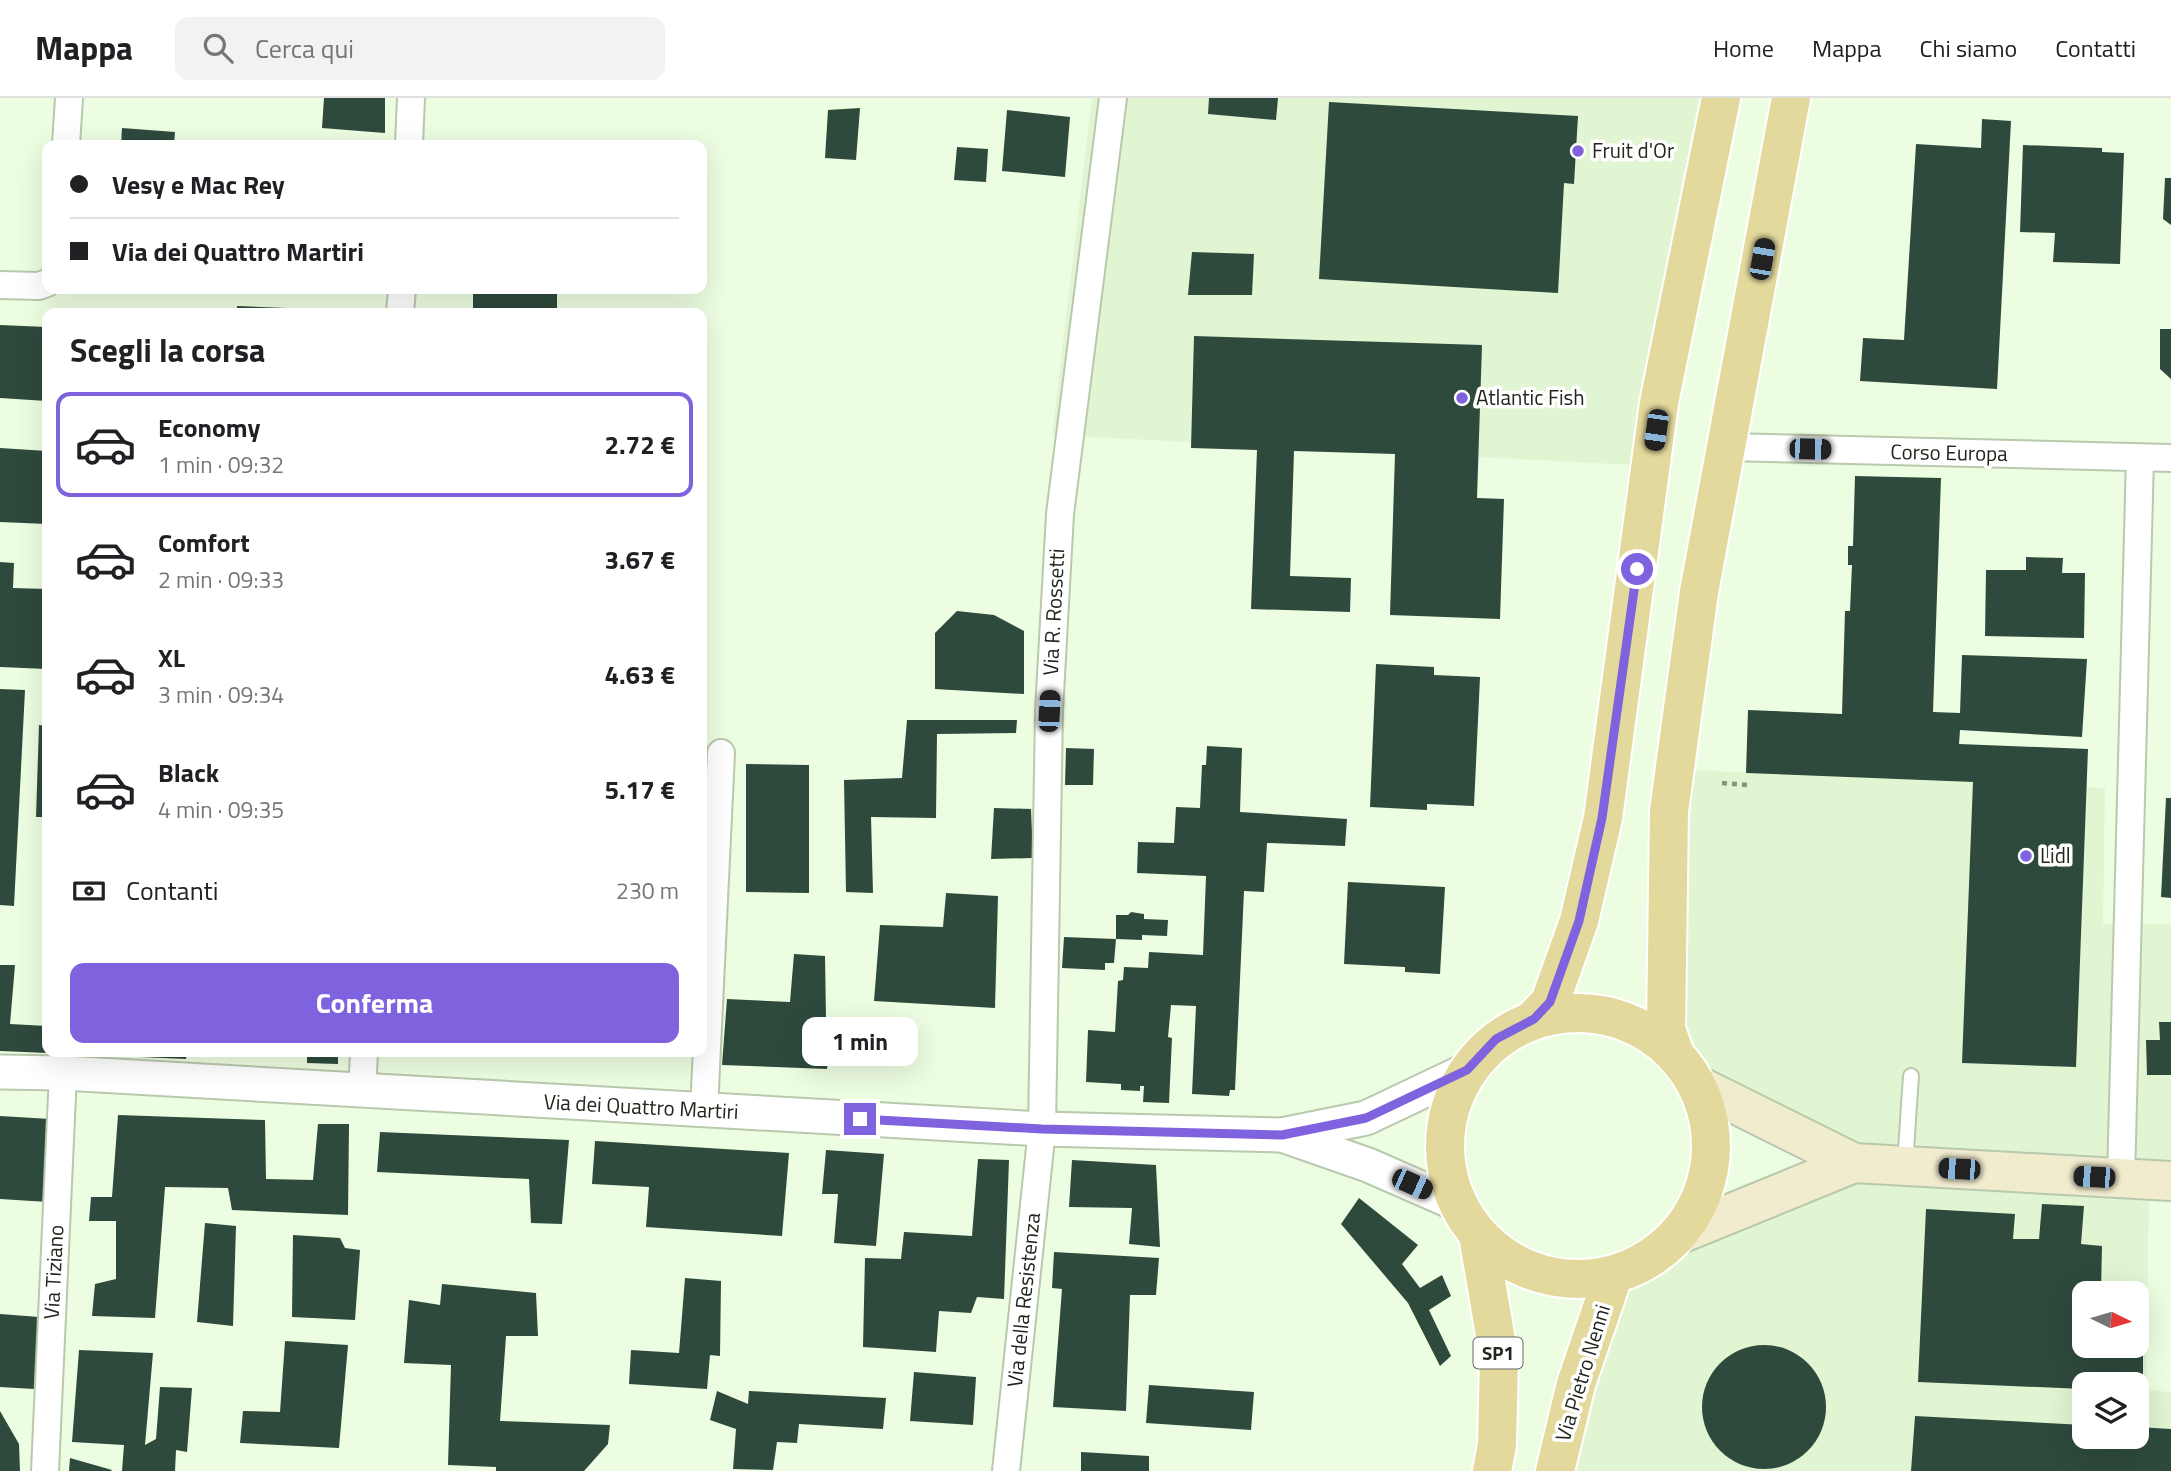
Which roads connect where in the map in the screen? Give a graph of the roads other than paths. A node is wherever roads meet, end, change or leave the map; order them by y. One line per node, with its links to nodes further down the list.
1 (69, 98): 6 (street)
2 (411, 98): 7 (street)
3 (1113, 98): 26 (street, Via R. Rossetti)
4 (1721, 98): 14 (main road)
5 (1791, 98): 10 (main road)
6 (66, 140)
7 (409, 140)
8 (0, 285): 9 (street)
9 (42, 285)
10 (1727, 447): 11 (street, Corso Europa); 16 (main road)
11 (2140, 458): 12 (street, Corso Europa); 30 (street)
12 (2171, 458)
13 (721, 753): 15 (street)
14 (1534, 1019): 16 (main road); 19 (main road)
15 (707, 1048)
16 (1674, 1052): 23 (main road)
17 (364, 1057): 24 (street)
18 (707, 1057): 25 (street)
19 (1467, 1070): 27 (street, Via dei Quattro Martiri); 32 (main road)
20 (0, 1072): 21 (street, Via dei Quattro Martiri)
21 (62, 1073): 24 (street, Via dei Quattro Martiri); 36 (street, Via Tiziano)
22 (1911, 1076): 29 (lane)
23 (1697, 1085): 28 (main road); 33 (main road)
24 (362, 1092): 25 (street, Via dei Quattro Martiri)
25 (704, 1111): 26 (street, Via dei Quattro Martiri)
26 (1042, 1129): 27 (street, Via dei Quattro Martiri); 37 (street, Via della Resistenza)
27 (1282, 1135): 32 (street, Via dei Quattro Martiri)
28 (1854, 1163): 29 (main road); 33 (main road)
29 (1905, 1166): 30 (main road)
30 (2121, 1178): 31 (main road)
31 (2171, 1181)
32 (1457, 1204): 34 (main road)
33 (1679, 1234): 35 (main road)
34 (1478, 1235): 35 (main road); 38 (main road, SP1)
35 (1613, 1276): 39 (main road, Via Pietro Nenni)
36 (45, 1471)
37 (1006, 1471)
38 (1492, 1471)
39 (1555, 1471)

